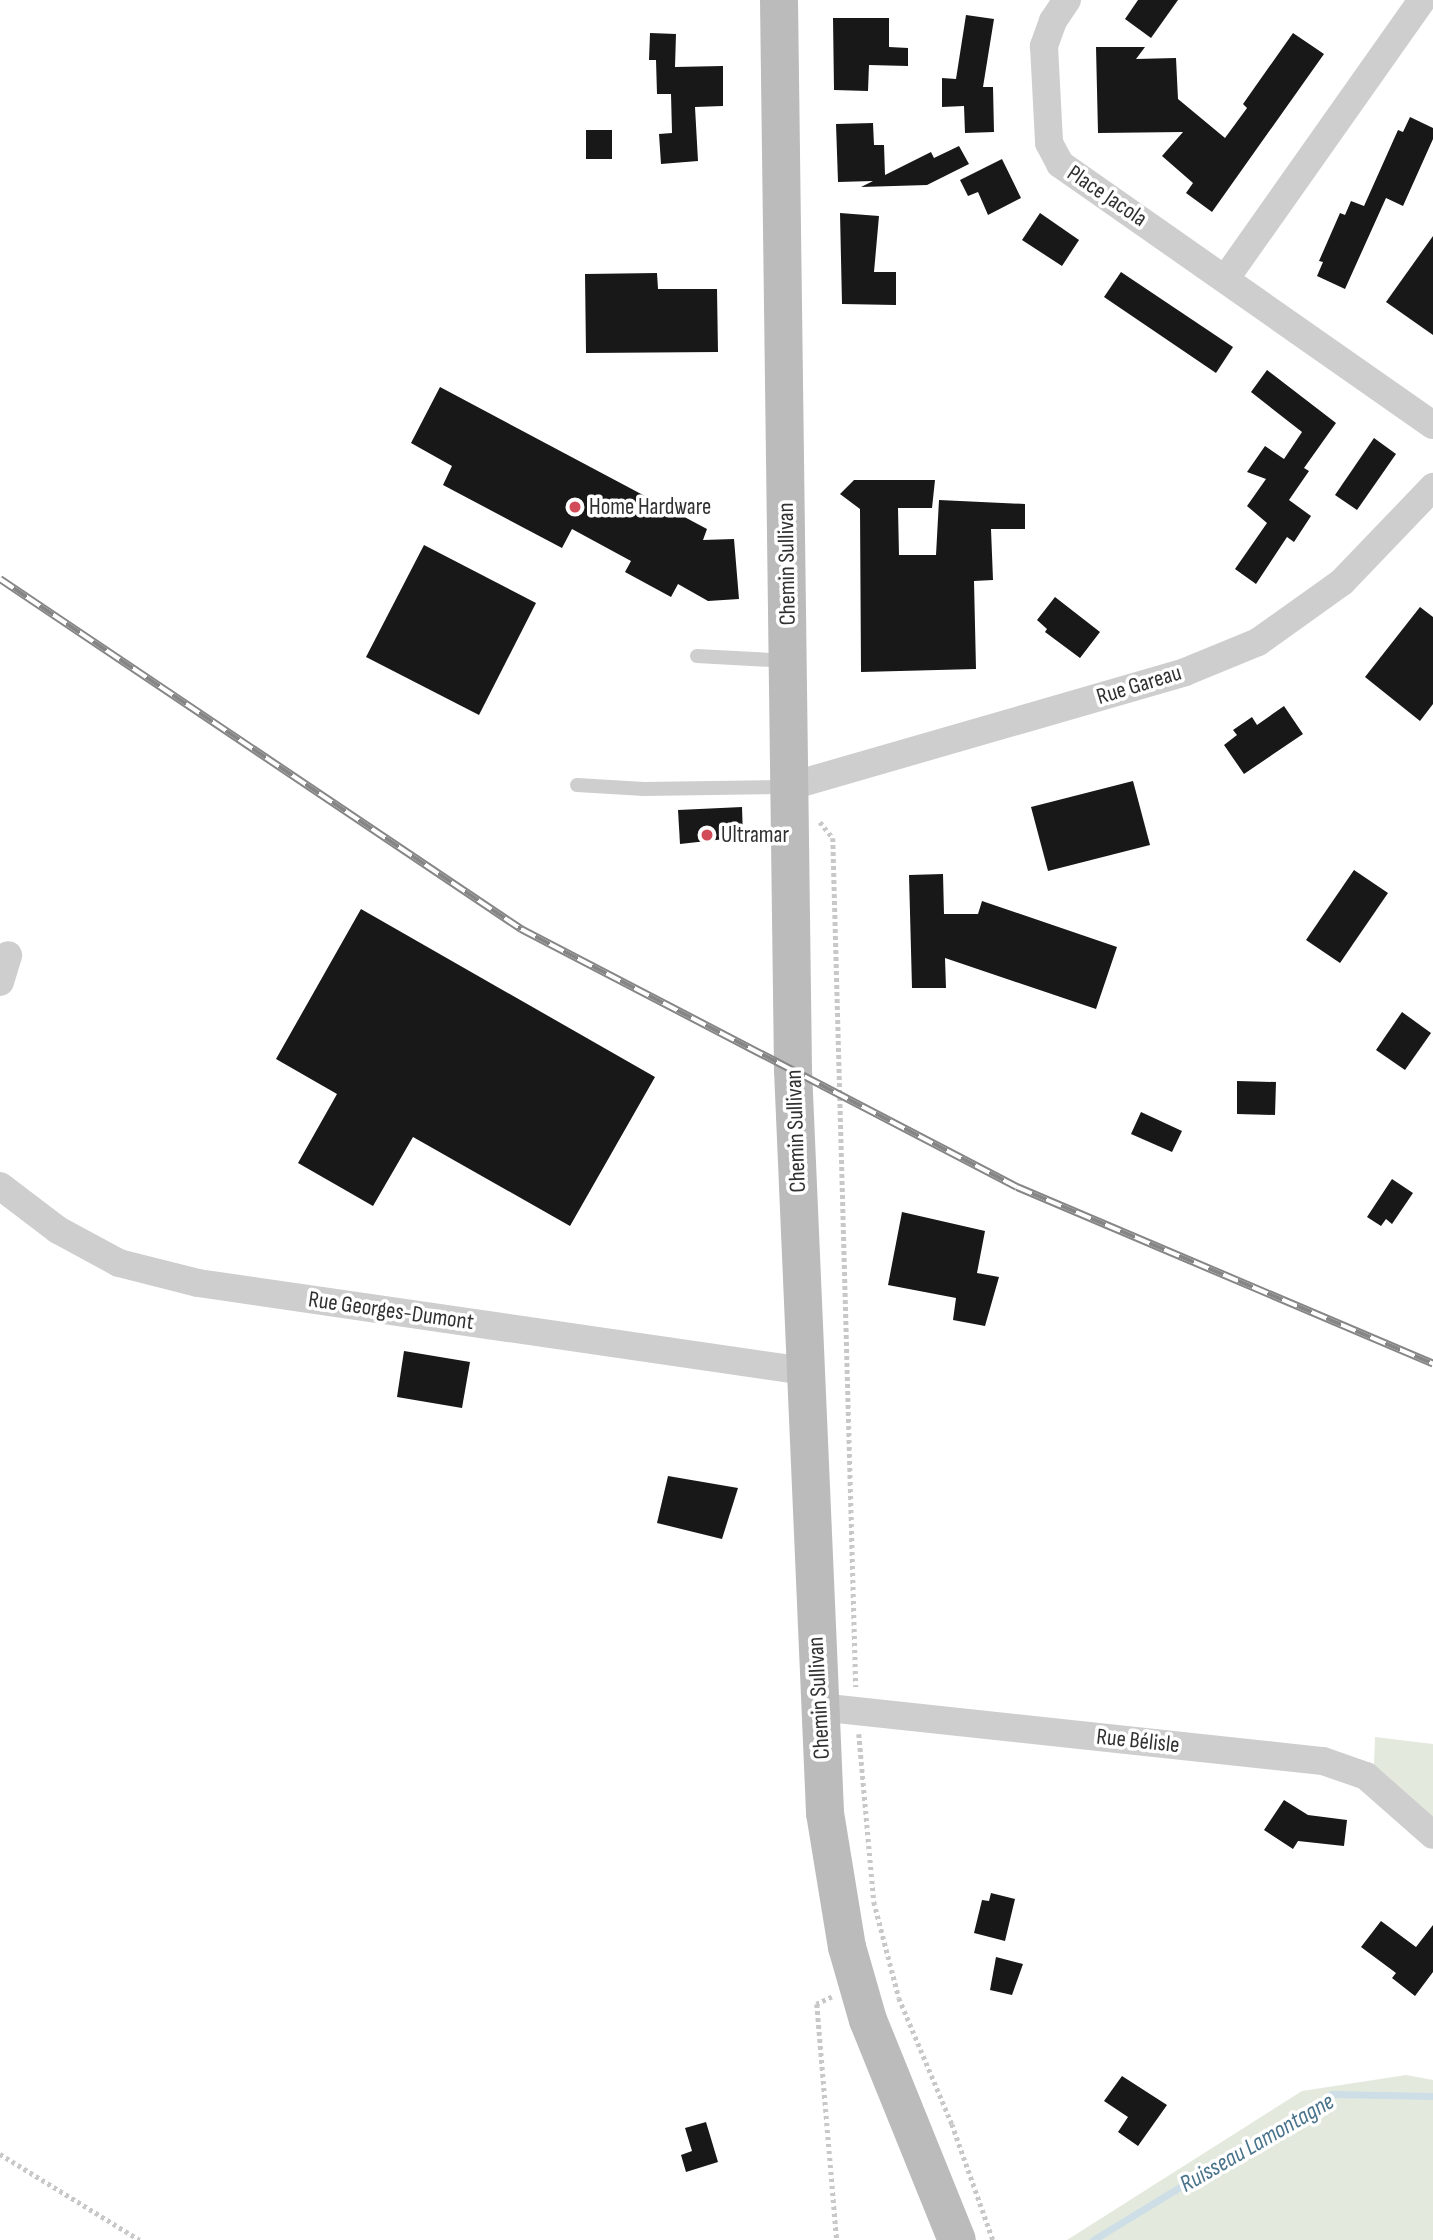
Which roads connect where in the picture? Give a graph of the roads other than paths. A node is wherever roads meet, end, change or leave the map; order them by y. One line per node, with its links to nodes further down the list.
1 (779, 0): 8 (main road, Chemin Sullivan)
2 (1067, 0): 4 (street, Place Jacola)
3 (1423, 0): 4 (street)
4 (1226, 278): 5 (street, Place Jacola)
5 (1433, 425)
6 (1433, 486): 10 (street, Rue Gareau)
7 (698, 656): 8 (lane)
8 (789, 661): 10 (main road, Chemin Sullivan)
9 (577, 785): 10 (lane)
10 (791, 786): 14 (main road, Chemin Sullivan)
11 (8, 955): 12 (street)
12 (0, 982)
13 (0, 1186): 14 (street, Rue Georges-Dumont)
14 (805, 1371): 15 (main road, Chemin Sullivan)
15 (819, 1707): 16 (street, Rue Bélisle); 17 (main road, Chemin Sullivan)
16 (1433, 1835)
17 (957, 2240)

